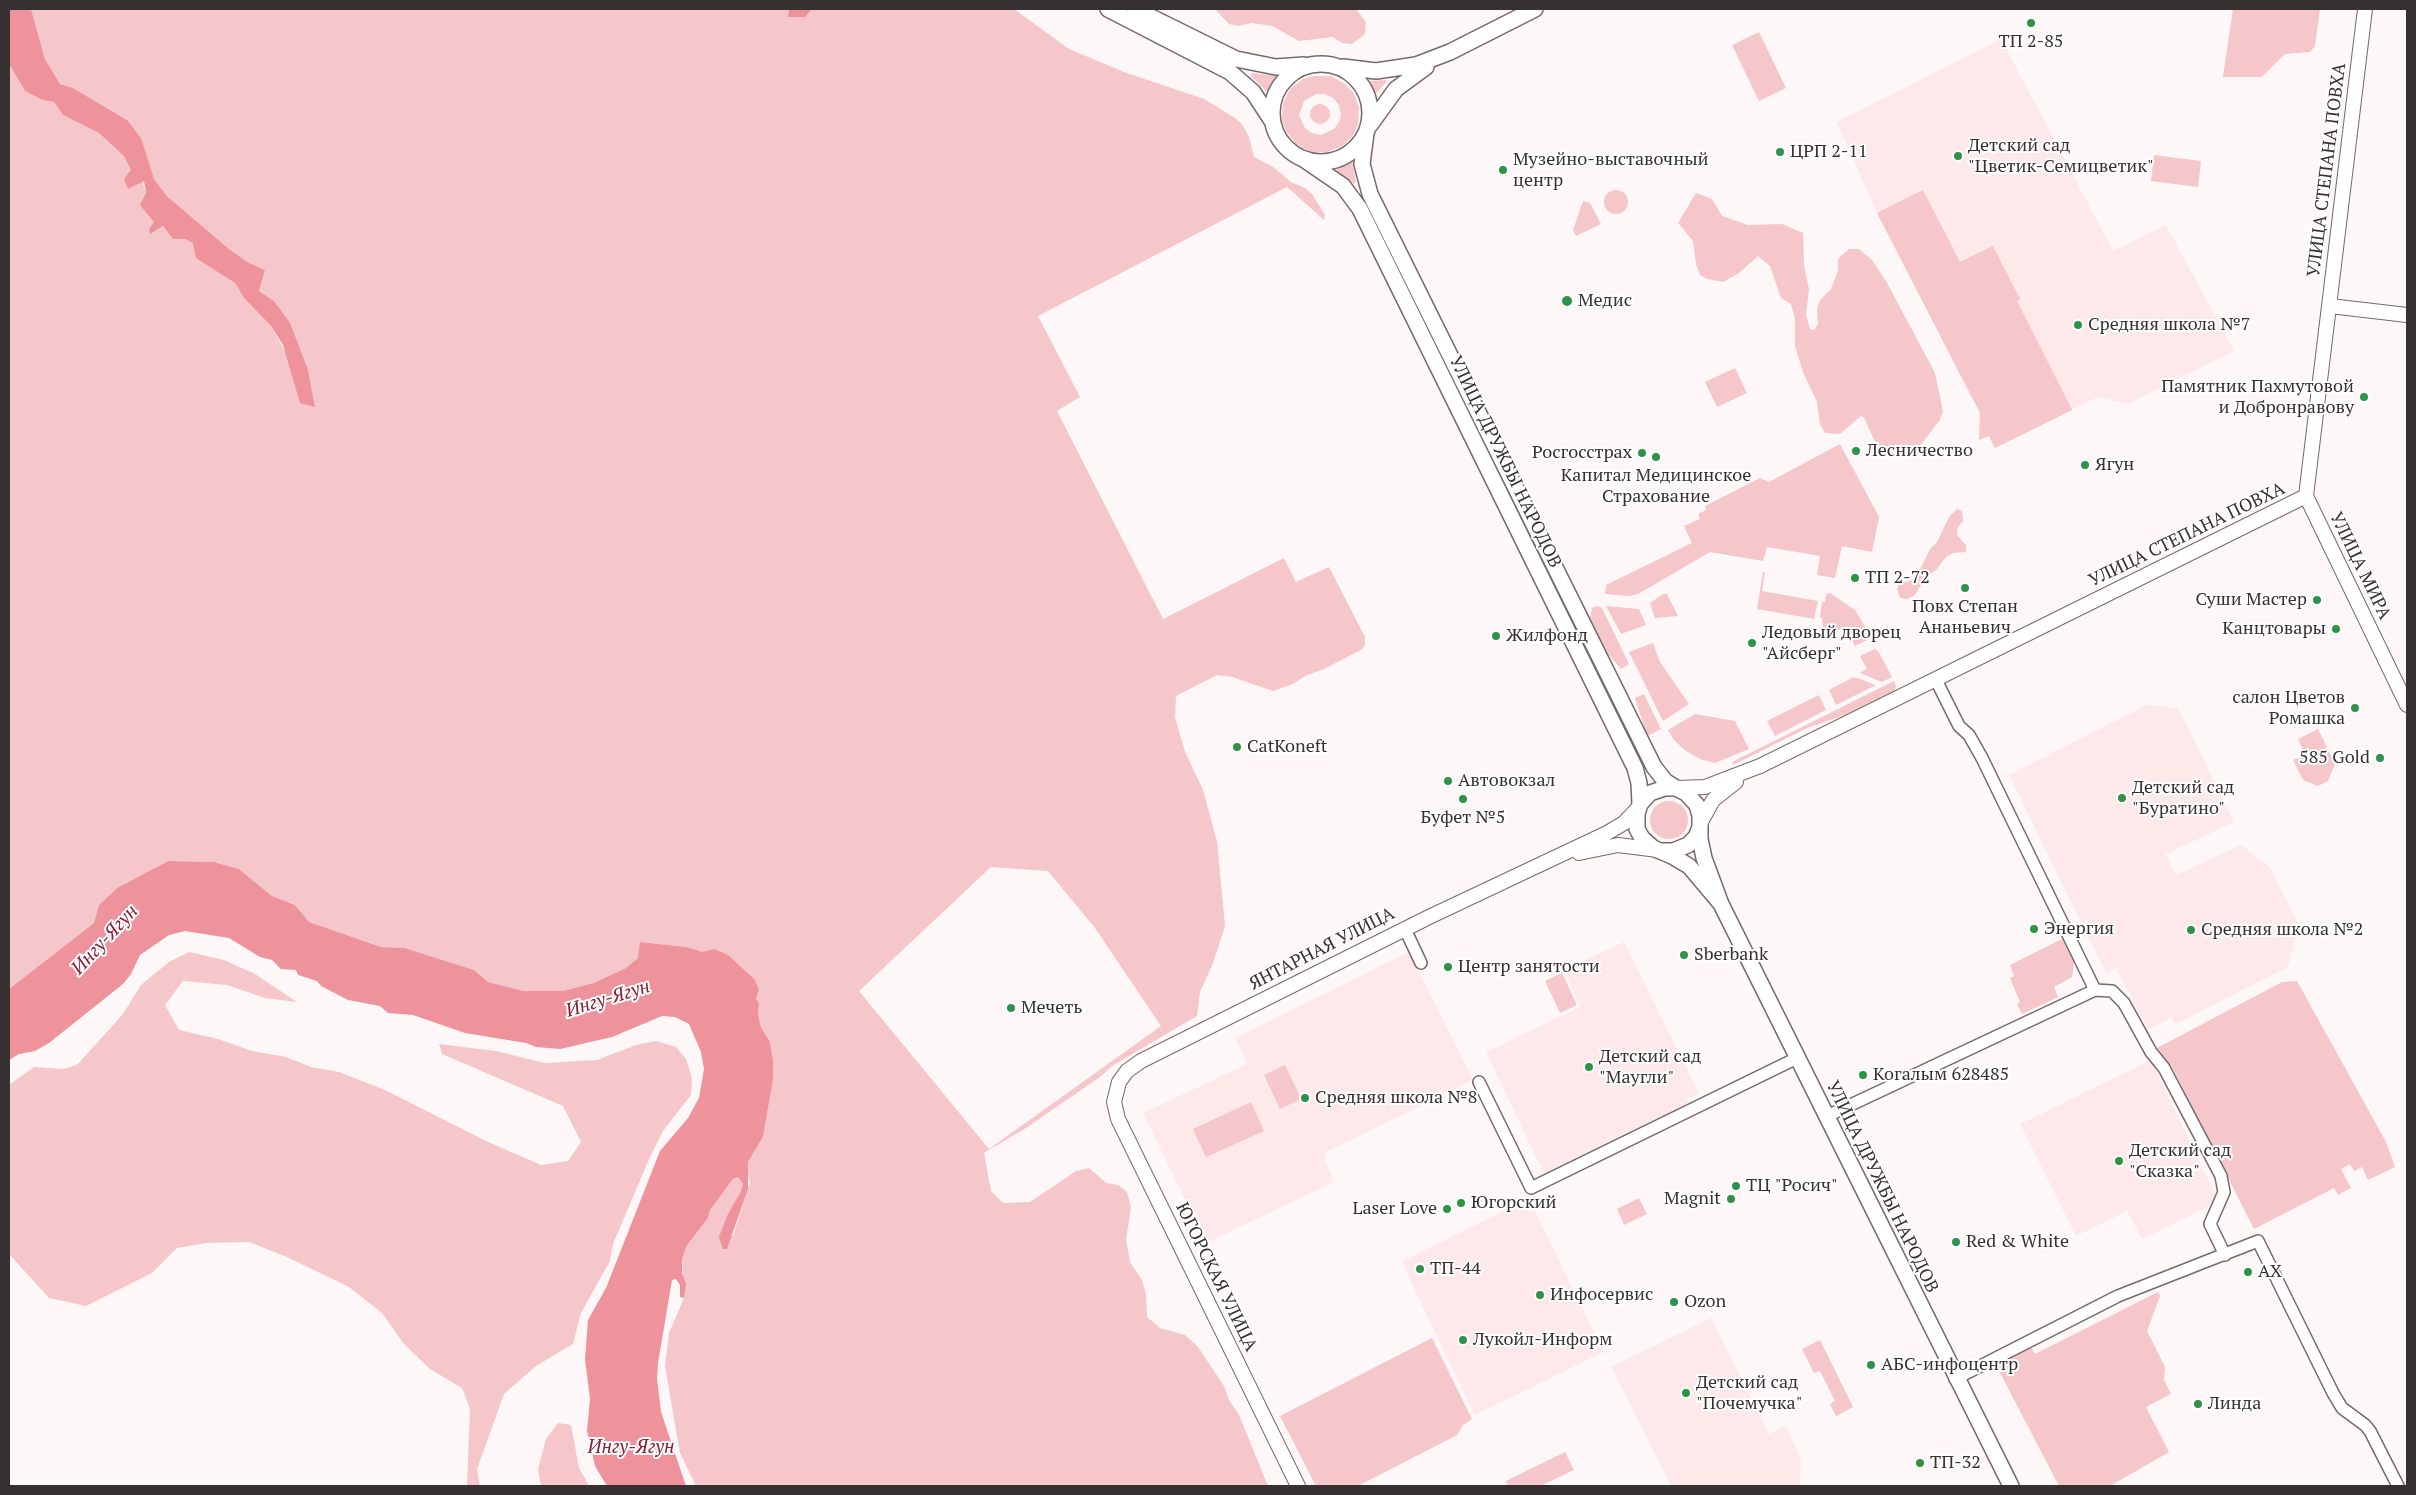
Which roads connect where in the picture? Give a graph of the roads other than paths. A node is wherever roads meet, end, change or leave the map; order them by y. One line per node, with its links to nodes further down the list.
1 (1108, 9): 8 (main road)
2 (1135, 9): 6 (main road)
3 (1535, 9): 5 (main road)
4 (2364, 12): 11 (street, УЛИЦА СТЕПАНА ПОВХА)
5 (1450, 52): 7 (main road); 9 (main road)
6 (1316, 64): 7 (main road); 8 (main road)
7 (1332, 65): 9 (main road)
8 (1273, 123): 10 (main road)
9 (1367, 131): 10 (main road); 17 (main road, УЛИЦА ДРУЖБЫ НАРОДОВ)
10 (1302, 158): 18 (main road, УЛИЦА ДРУЖБЫ НАРОДОВ)
11 (2330, 306): 12 (street); 13 (street, УЛИЦА СТЕПАНА ПОВХА)
12 (2407, 315)
13 (2306, 496): 14 (street, УЛИЦА СТЕПАНА ПОВХА); 15 (street, УЛИЦА МИРА)
14 (1936, 680): 16 (street, УЛИЦА СТЕПАНА ПОВХА); 25 (street)
15 (2407, 705)
16 (1760, 766): 17 (street); 19 (street)
17 (1676, 788): 18 (main road); 19 (main road)
18 (1639, 806): 20 (main road); 21 (street)
19 (1700, 824): 20 (main road); 22 (main road)
20 (1660, 851): 21 (street); 22 (main road)
21 (1550, 862): 23 (street, ЯНТАРНАЯ УЛИЦА)
22 (1720, 904): 26 (main road, УЛИЦА ДРУЖБЫ НАРОДОВ)
23 (1405, 928): 24 (street); 27 (street, ЯНТАРНАЯ УЛИЦА)
24 (1421, 963)
25 (2095, 990): 29 (street); 30 (street)
26 (1797, 1058): 28 (street); 29 (main road, УЛИЦА ДРУЖБЫ НАРОДОВ)
27 (1119, 1082): 32 (street, ЮГОРСКАЯ УЛИЦА)
28 (1480, 1082)
29 (1826, 1116): 31 (main road, УЛИЦА ДРУЖБЫ НАРОДОВ)
30 (2225, 1255): 31 (street); 34 (street)
31 (1955, 1379): 33 (main road, УЛИЦА ДРУЖБЫ НАРОДОВ)
32 (1298, 1486)
33 (2011, 1486)
34 (2398, 1486)

